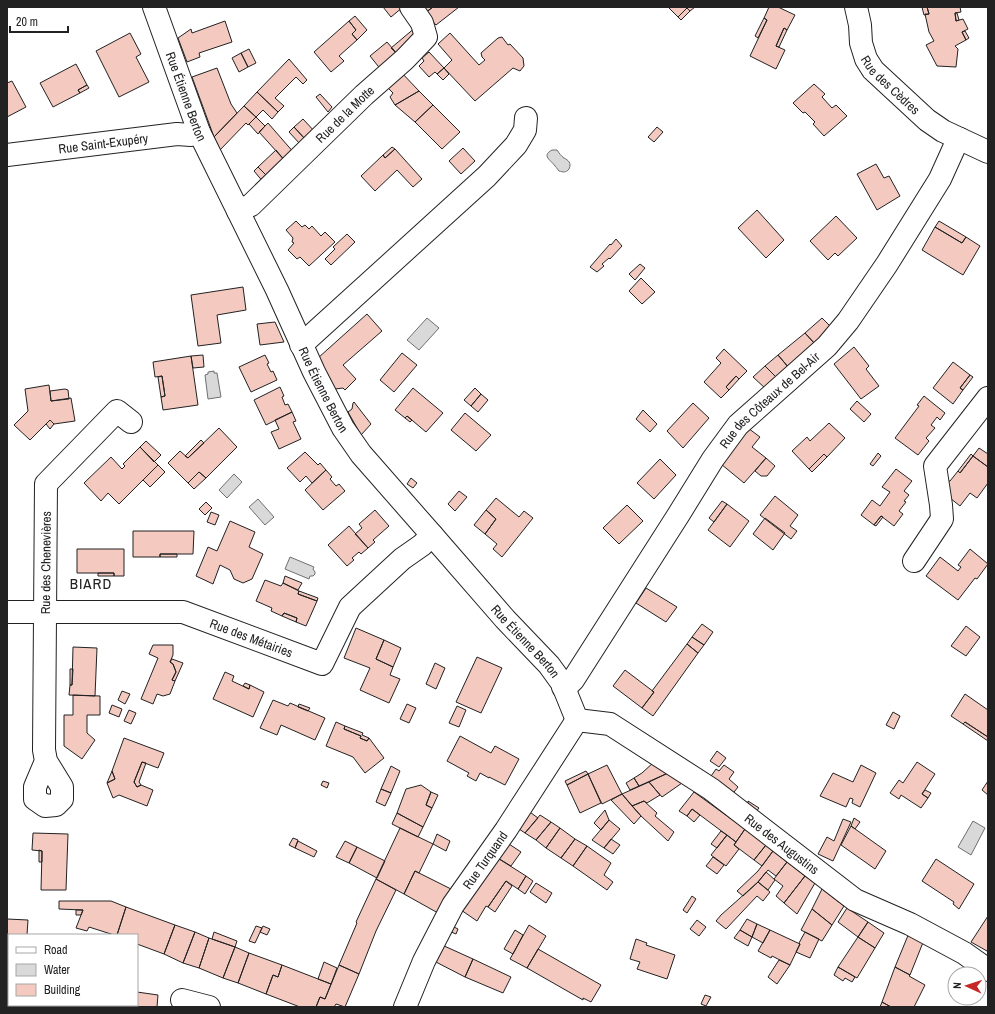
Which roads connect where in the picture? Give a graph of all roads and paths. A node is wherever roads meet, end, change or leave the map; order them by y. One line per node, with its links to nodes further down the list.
1 (154, 7): 5 (street, Rue Étienne Berton)
2 (412, 7): 9 (street, Rue de la Motte)
3 (856, 7): 6 (street, Rue des Cèdres)
4 (526, 118): 10 (street)
5 (200, 132): 8 (street, Rue Saint-Exupéry); 9 (street, Rue Étienne Berton)
6 (960, 139): 7 (street); 17 (street, Rue des Côteaux de Bel-Air)
7 (988, 152)
8 (7, 155)
9 (238, 211): 10 (street, Rue Étienne Berton)
10 (302, 345): 13 (street, Rue Étienne Berton)
11 (988, 398): 14 (street)
12 (131, 422): 16 (street, Rue des Chenevières)
13 (432, 535): 16 (street, Rue des Métairies); 17 (street, Rue Étienne Berton)
14 (914, 561)
15 (7, 612): 16 (street, Rue des Métairies)
16 (45, 612): 19 (street, Rue des Chenevières)
17 (563, 687): 18 (street, Rue Étienne Berton)
18 (577, 720): 20 (street, Rue des Augustins); 23 (street, Rue Turquand)
19 (46, 761)
20 (988, 970)
21 (182, 1000): 22 (street)
22 (209, 1007)
23 (405, 1007)

